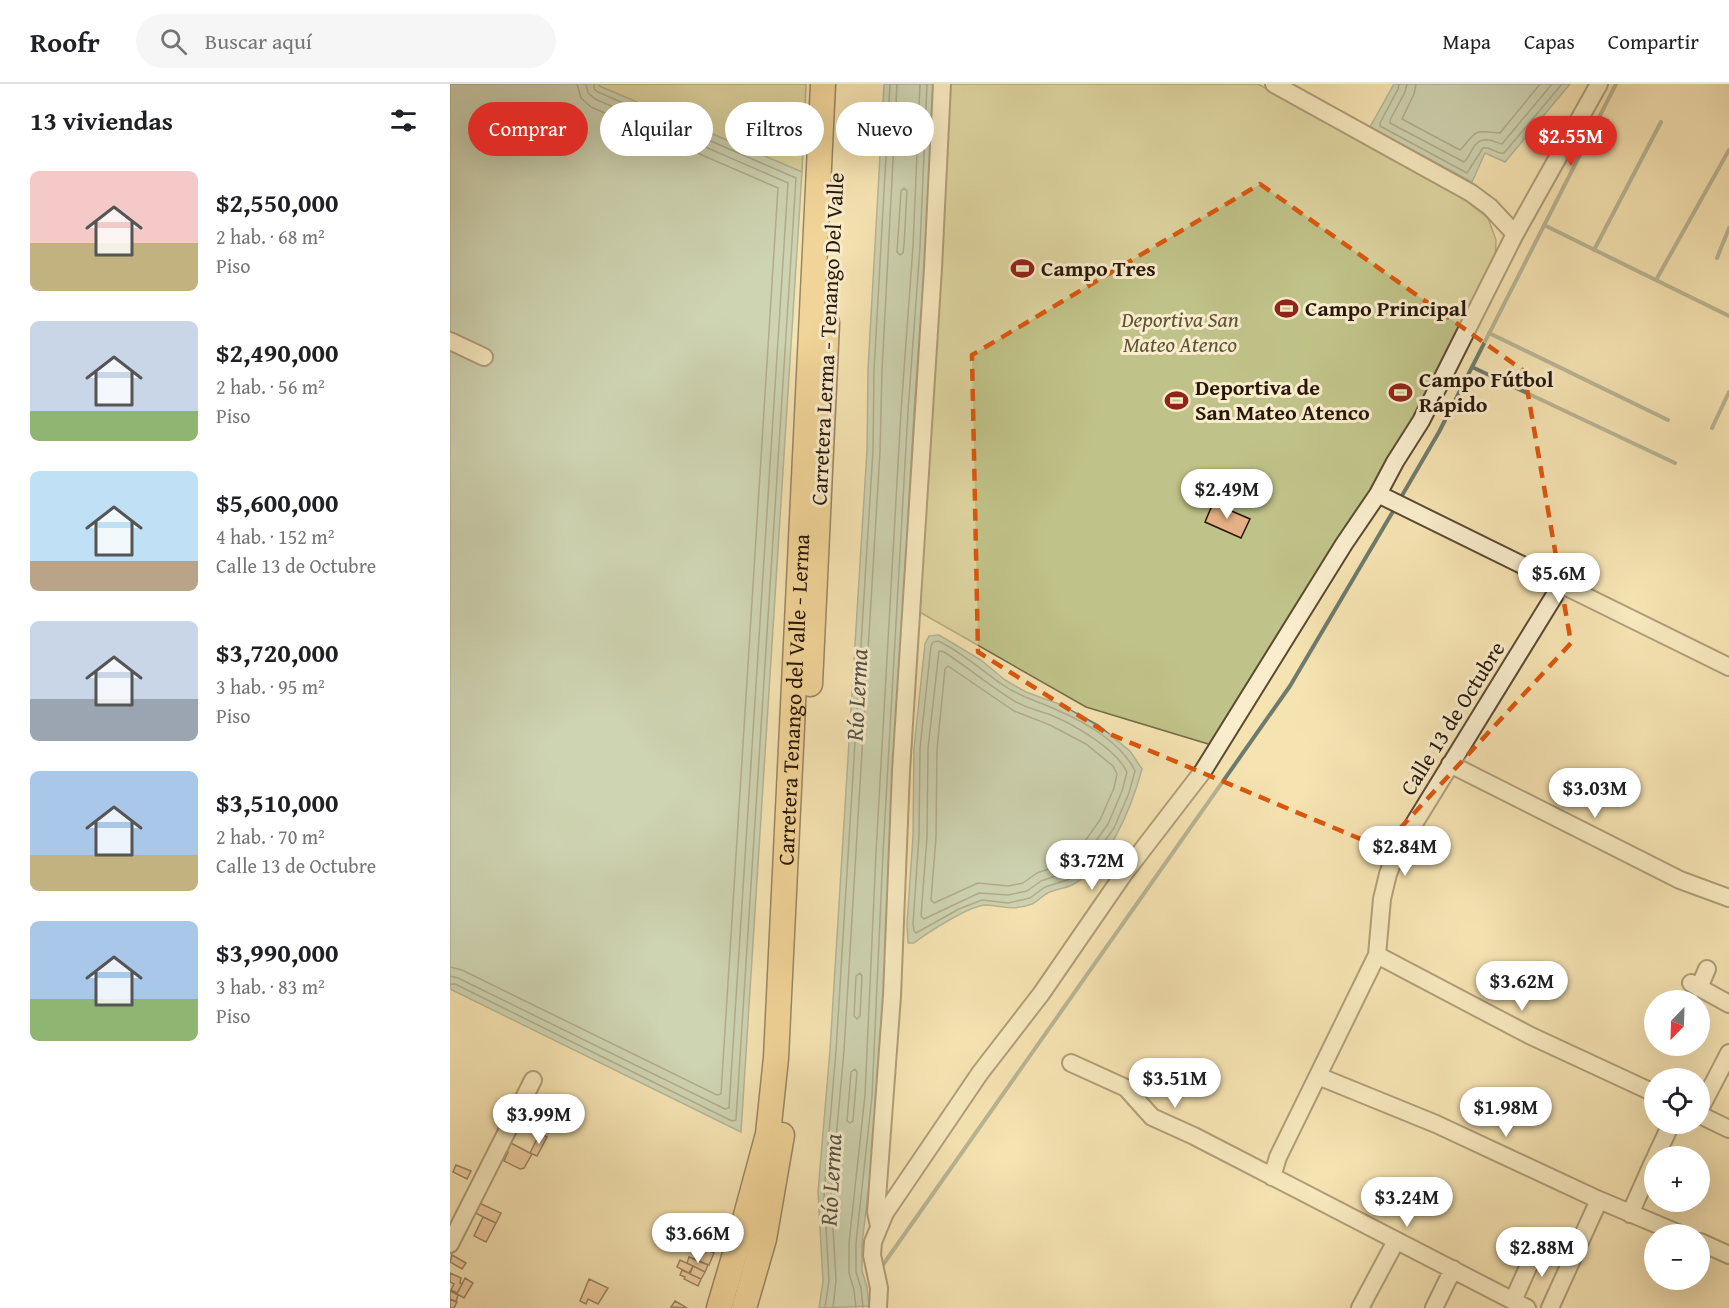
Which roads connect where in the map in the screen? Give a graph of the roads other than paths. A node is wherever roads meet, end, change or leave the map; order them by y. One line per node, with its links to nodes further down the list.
1 (823, 84): 38 (highway, Carretera Tenango del Valle - Lerma)
2 (838, 84): 39 (highway, Carretera Lerma - Tenango Del Valle)
3 (942, 84): 30 (street)
4 (1274, 84): 6 (street)
5 (1599, 84): 6 (street)
6 (1515, 234): 9 (street)
7 (450, 341): 8 (street)
8 (484, 357)
9 (1383, 496): 10 (street); 30 (street)
10 (1561, 585): 11 (street); 12 (street, Calle 13 de Octubre)
11 (1729, 667)
12 (1450, 764): 13 (street); 14 (street, Calle 13 de Octubre)
13 (1729, 898)
14 (1377, 955): 19 (street, Calle 13 de Octubre); 21 (street)
15 (1707, 969): 16 (street)
16 (1729, 1004)
17 (1729, 1053): 22 (street)
18 (1071, 1063): 25 (street)
19 (1318, 1076): 25 (street, Calle 13 de Octubre); 27 (street)
20 (533, 1080): 33 (street)
21 (1644, 1088)
22 (1710, 1090)
23 (1710, 1120): 24 (street)
24 (1729, 1129)
25 (1272, 1177): 32 (street)
26 (1644, 1183): 28 (street)
27 (1599, 1200): 28 (street); 43 (street)
28 (1630, 1214): 29 (street)
29 (1655, 1224)
30 (879, 1226): 40 (street)
31 (1540, 1240): 37 (street)
32 (1396, 1241): 36 (street); 41 (street)
33 (450, 1244)
34 (1710, 1246): 35 (street)
35 (1729, 1255)
36 (1453, 1269): 37 (street); 42 (street)
37 (1520, 1304)
38 (718, 1308)
39 (744, 1308)
40 (878, 1308)
41 (1359, 1308)
42 (1434, 1308)
43 (1550, 1308)

